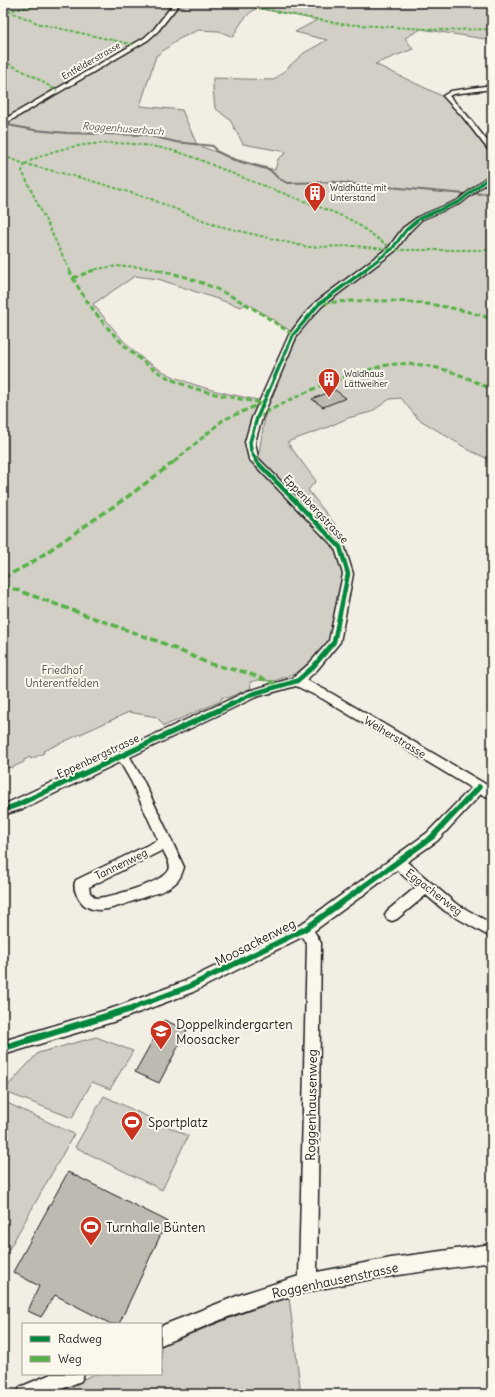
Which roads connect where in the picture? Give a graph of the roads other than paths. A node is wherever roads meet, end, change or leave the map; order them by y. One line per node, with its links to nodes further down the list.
1 (177, 3): 3 (street, Entfelderstrasse)
2 (492, 88): 4 (street)
3 (3, 123)
4 (492, 151)
5 (492, 175): 6 (street, Eppenbergstrasse)
6 (297, 681): 7 (street, Eppenbergstrasse); 8 (street, Weiherstrasse)
7 (123, 755): 9 (street, Eppenbergstrasse); 10 (street, Tannenweg)
8 (486, 791): 11 (street, Moosackerweg)
9 (3, 810)
10 (165, 843): 10 (street, Tannenweg)
11 (398, 862): 12 (street, Eggacherweg); 14 (street, Moosackerweg)
12 (426, 887): 13 (street); 15 (street, Eggacherweg)
13 (392, 915)
14 (305, 929): 16 (street, Moosackerweg); 18 (street, Roggenhausenweg)
15 (492, 932)
16 (3, 1048)
17 (492, 1253): 18 (street, Roggenhausenstrasse)
18 (308, 1283): 19 (street, Roggenhausenstrasse)
19 (162, 1336)
20 (72, 1375): 21 (street)
21 (27, 1394)

